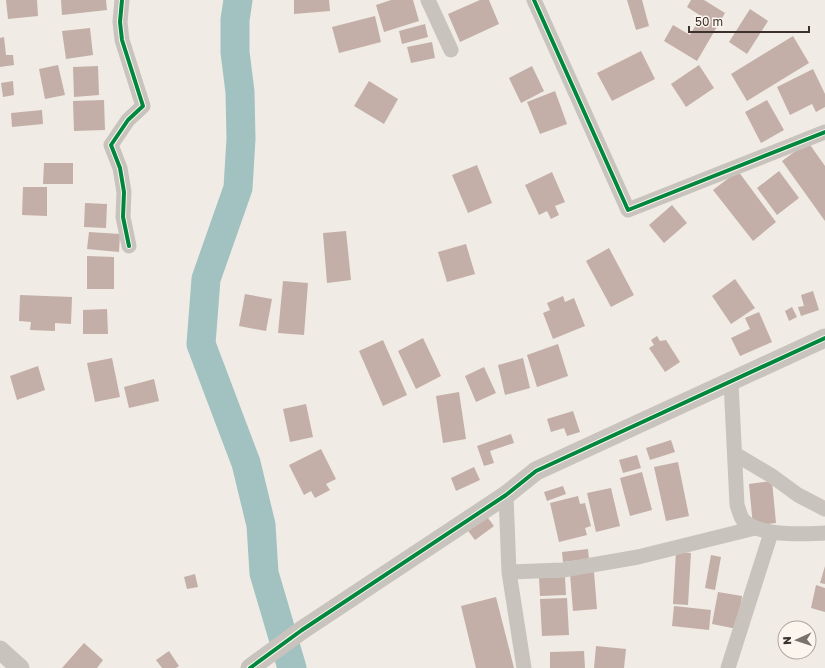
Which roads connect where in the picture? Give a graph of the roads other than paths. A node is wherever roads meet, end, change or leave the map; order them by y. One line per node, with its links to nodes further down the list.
1 (122, 0): 6 (street)
2 (428, 0): 4 (street)
3 (534, 0): 5 (street)
4 (451, 50)
5 (825, 132)
6 (129, 246)
7 (825, 338): 8 (street)
8 (732, 382): 9 (street); 10 (street)
9 (735, 454): 11 (street); 12 (street)
10 (506, 495): 15 (street); 16 (street)
11 (825, 509)
12 (755, 528): 13 (street); 15 (street)
13 (771, 533): 14 (street); 18 (street)
14 (825, 533)
15 (509, 572): 17 (street)
16 (250, 668)
17 (524, 668)
18 (728, 668)

